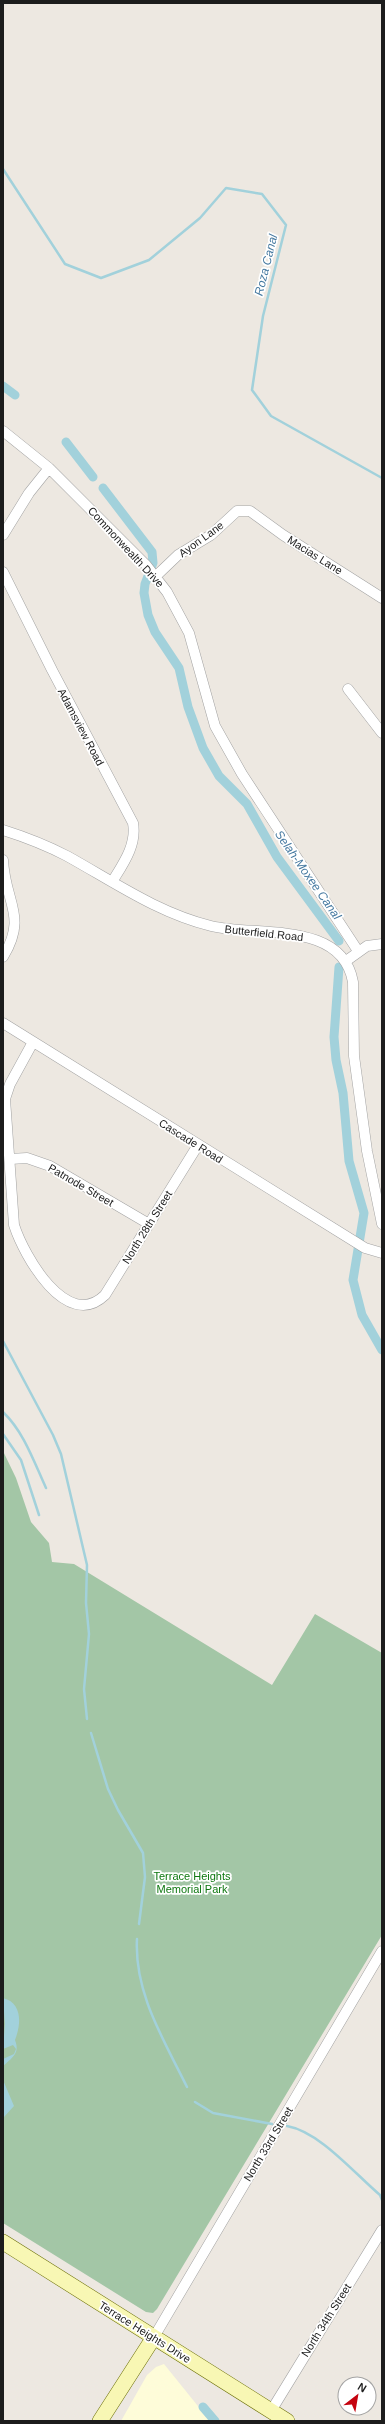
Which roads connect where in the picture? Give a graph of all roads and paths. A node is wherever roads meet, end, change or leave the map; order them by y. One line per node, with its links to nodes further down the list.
1 (3, 431): 2 (street, Commonwealth Drive)
2 (48, 468): 4 (street); 5 (street, Commonwealth Drive)
3 (250, 511): 5 (street, Ayon Lane); 7 (street, Macias Lane)
4 (3, 535)
5 (152, 571): 14 (street, Commonwealth Drive)
6 (3, 572): 12 (street, Adamsview Road)
7 (382, 598)
8 (348, 689): 9 (street)
9 (382, 733)
10 (3, 830): 12 (street, Butterfield Road)
11 (3, 860): 15 (street)
12 (112, 882): 16 (street, Butterfield Road)
13 (381, 942): 14 (street)
14 (358, 951): 16 (street)
15 (3, 957)
16 (346, 960): 22 (street)
17 (3, 1023): 18 (street, Cascade Road)
18 (33, 1042): 19 (street, Cascade Road); 20 (street)
19 (198, 1145): 21 (street, North 28th Street); 23 (street, Cascade Road)
20 (10, 1159): 21 (street, Patnode Street); 21 (street, North 28th Street)
21 (149, 1224)
22 (382, 1224)
23 (382, 1253)
24 (382, 1951): 27 (street, North 33rd Street)
25 (382, 2230): 28 (street, North 34th Street)
26 (3, 2242): 27 (main road, Terrace Heights Drive)
27 (154, 2337): 28 (main road, Terrace Heights Drive); 29 (main road)
28 (271, 2410): 30 (main road, Terrace Heights Drive)
29 (100, 2421)
30 (287, 2421)

